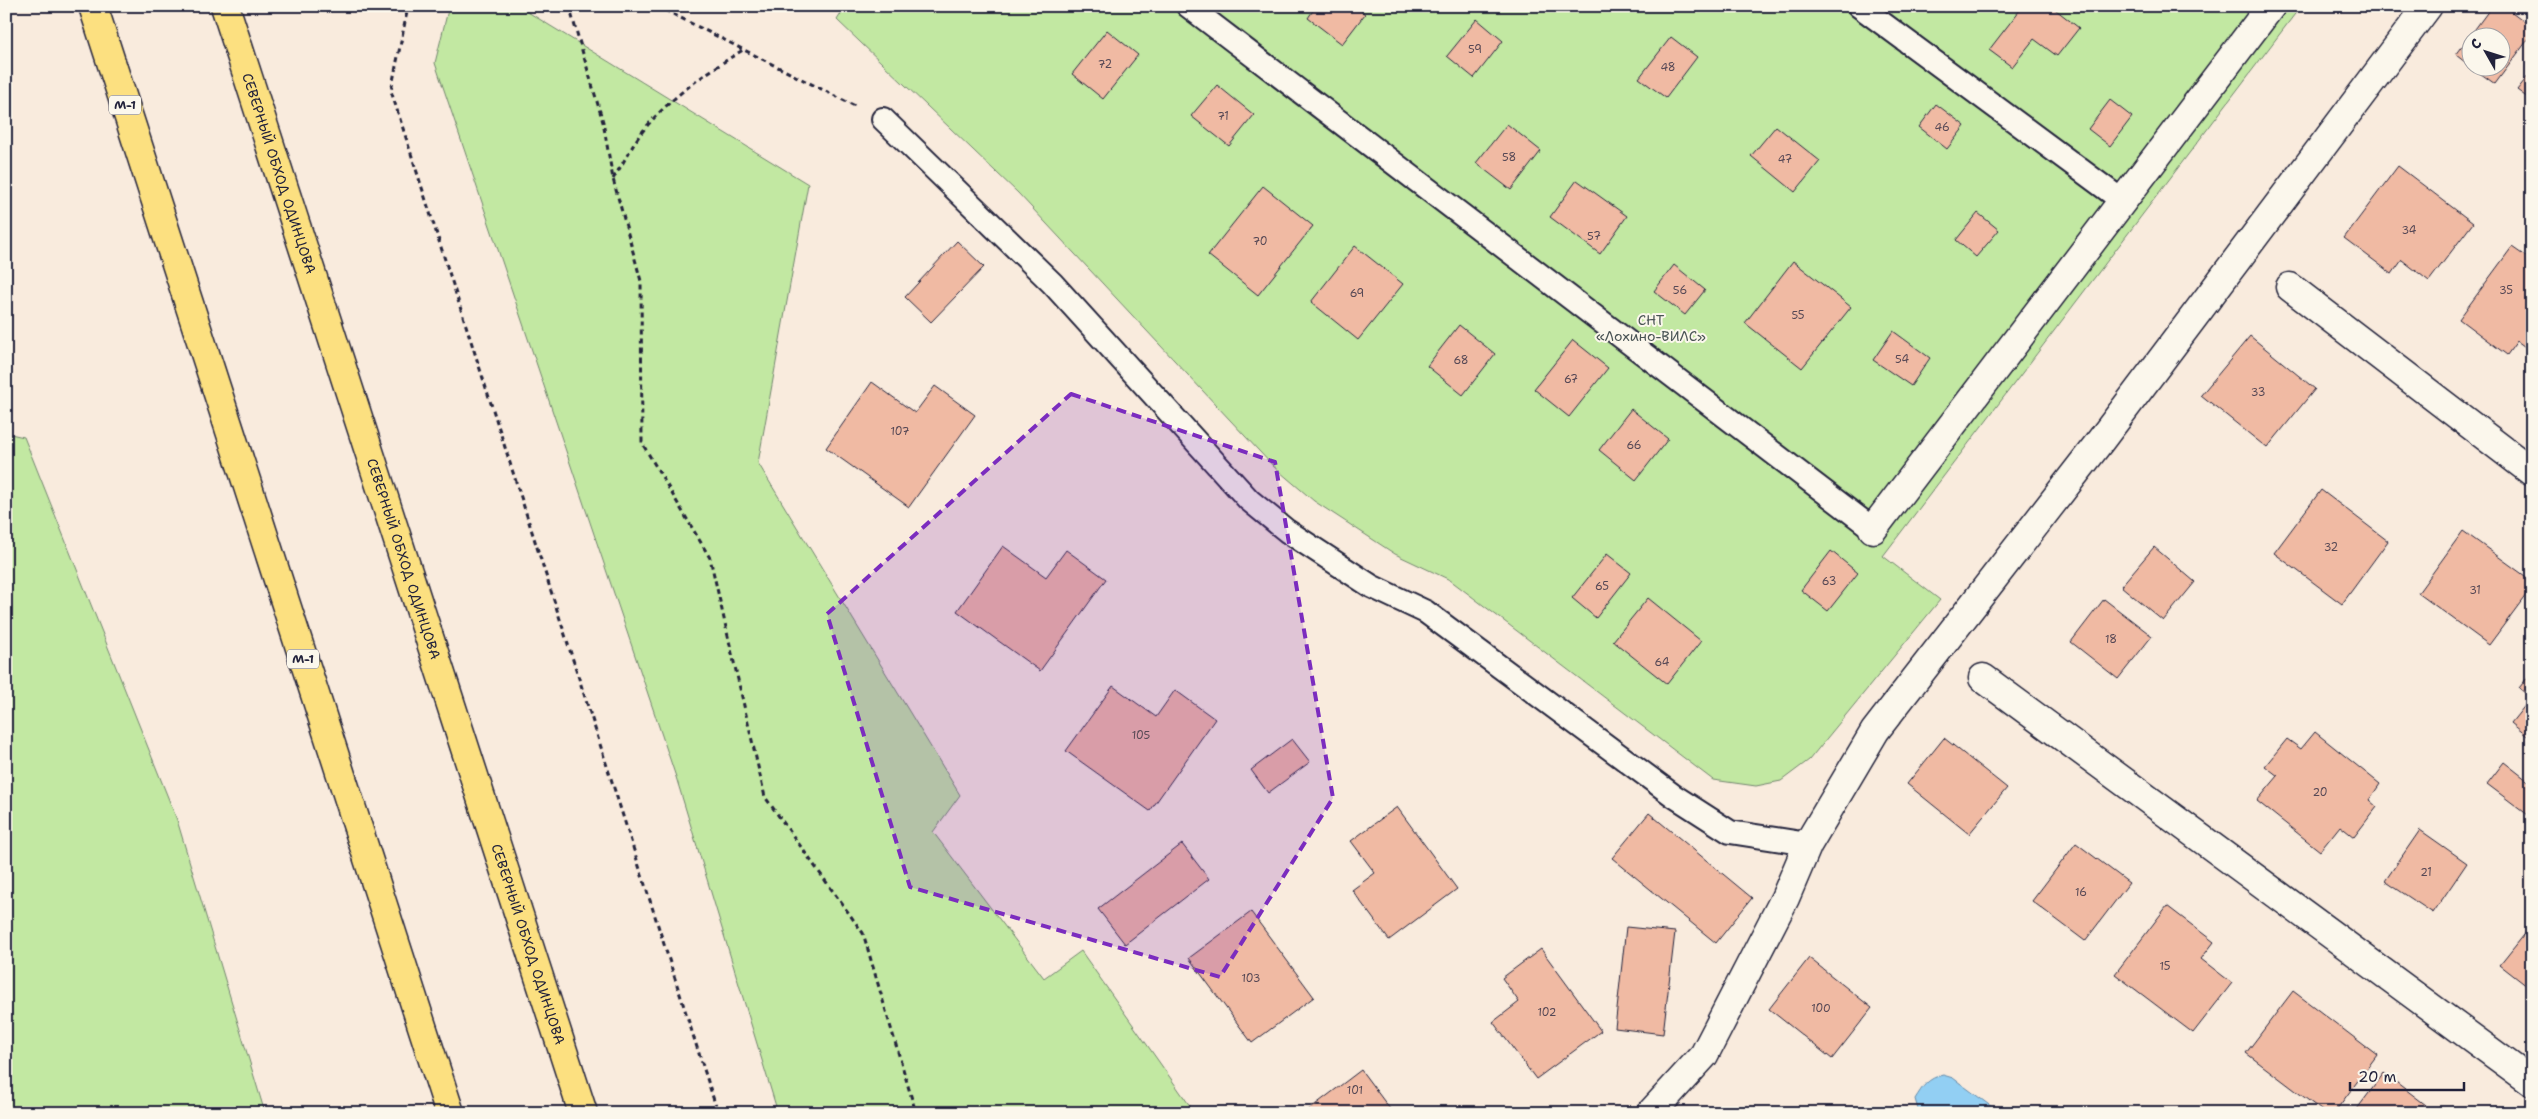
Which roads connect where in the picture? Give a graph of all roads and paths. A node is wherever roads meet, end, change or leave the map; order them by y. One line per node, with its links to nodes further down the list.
1 (93, 6): 20 (highway, М-1)
2 (225, 6): 21 (highway, СЕВЕРНЫЙ ОБХОД ОДИНЦОВА)
3 (412, 6): 22 (path)
4 (569, 6): 12 (path)
5 (657, 6): 10 (path)
6 (1188, 6): 16 (lane)
7 (1859, 6): 13 (lane)
8 (2271, 6): 13 (street)
9 (2428, 6): 18 (street)
10 (743, 50): 11 (path); 12 (path)
11 (883, 119): 18 (lane)
12 (613, 179): 23 (path)
13 (2124, 202): 16 (street)
14 (2290, 287): 15 (street)
15 (2532, 472)
16 (1873, 529)
17 (1983, 678): 19 (street)
18 (1808, 844): 24 (street)
19 (2532, 1082)
20 (450, 1113)
21 (583, 1113)
22 (718, 1113)
23 (916, 1113)
24 (1651, 1113)

